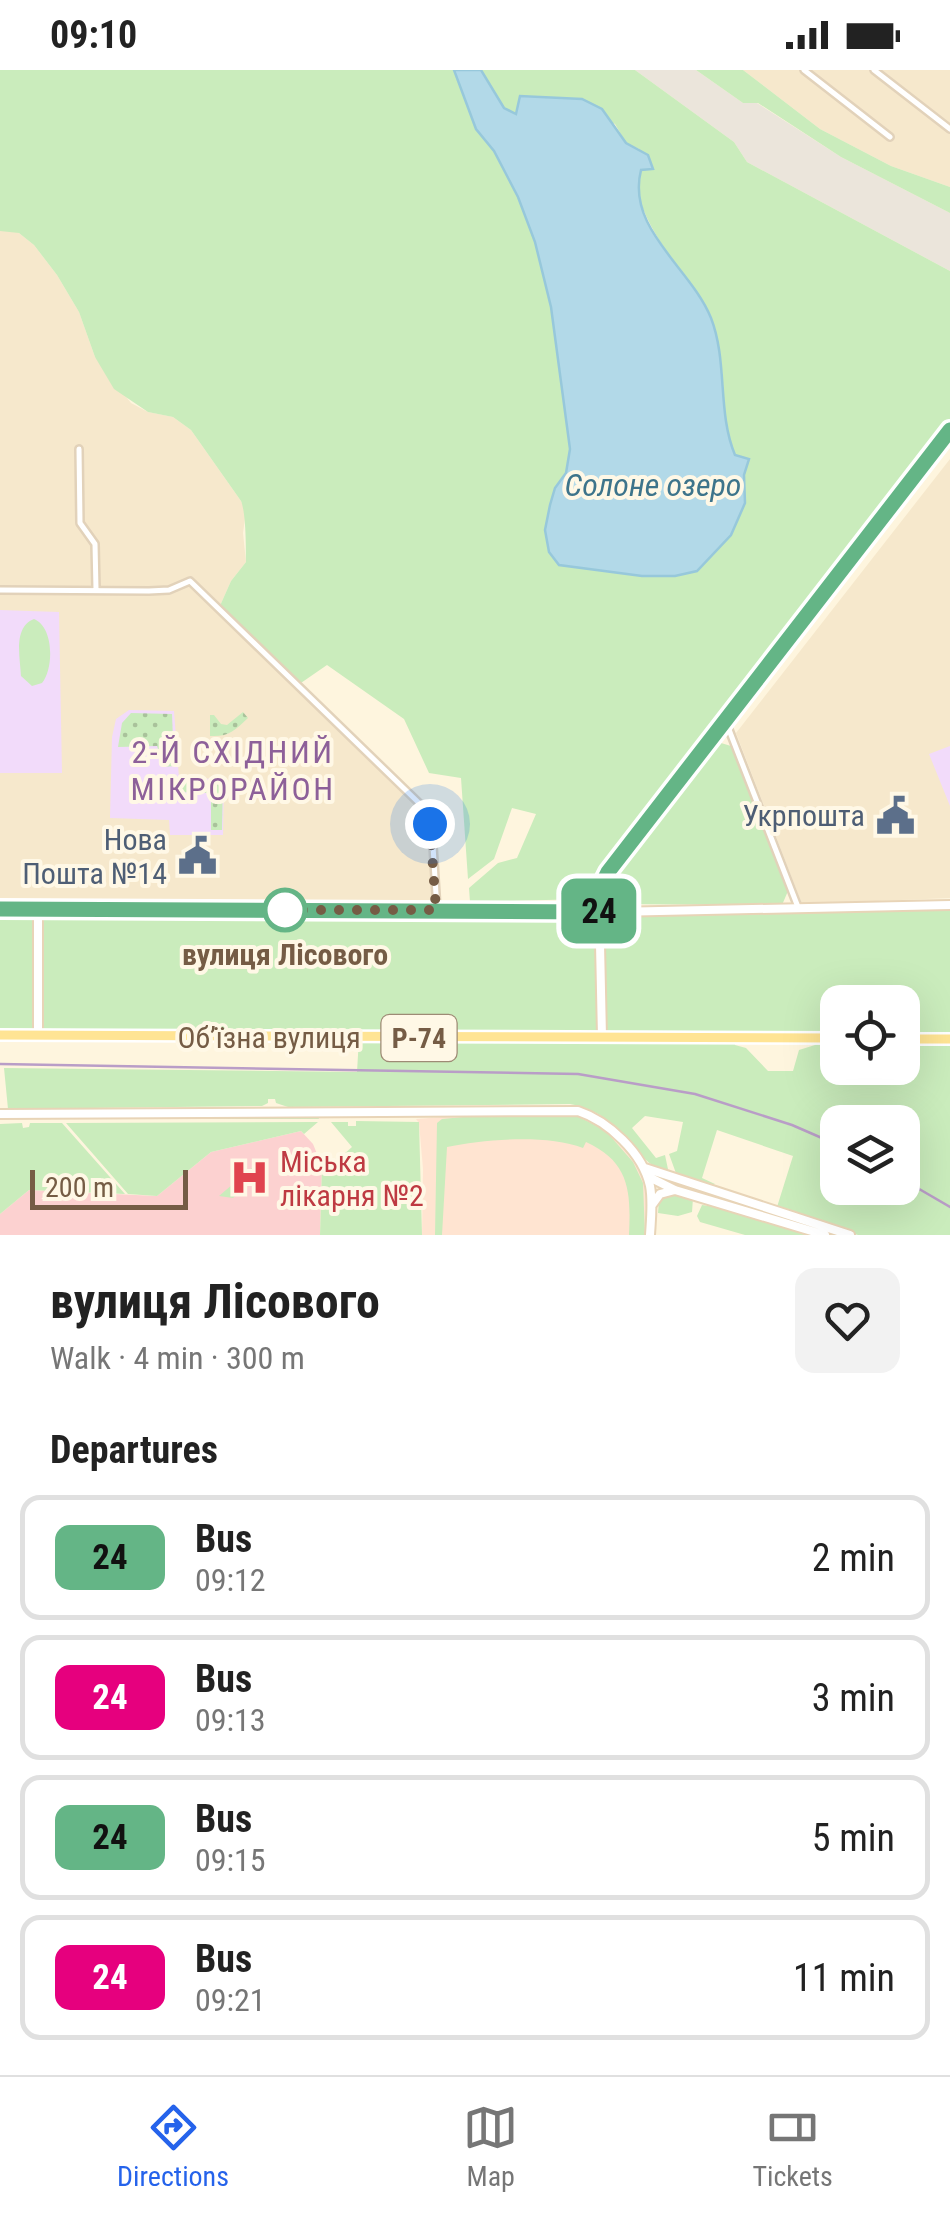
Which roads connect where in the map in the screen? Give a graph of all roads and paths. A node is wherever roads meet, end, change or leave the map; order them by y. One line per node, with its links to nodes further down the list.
1 (804, 70): 4 (street)
2 (874, 70): 3 (street)
3 (950, 129)
4 (890, 137)
5 (950, 430): 9 (street)
6 (79, 448): 7 (street)
7 (96, 589): 8 (street); 13 (street)
8 (0, 590)
9 (726, 721): 14 (street); 15 (street)
10 (950, 905): 14 (street)
11 (38, 908): 12 (street); 13 (street); 17 (street)
12 (0, 909)
13 (436, 910): 15 (street)
14 (799, 910): 15 (street)
15 (599, 912): 18 (street)
16 (0, 1035): 17 (main road, Обʼїзна вулиця / Р-74)
17 (38, 1036): 18 (main road, Обʼїзна вулиця / Р-74)
18 (602, 1038): 19 (main road, Обʼїзна вулиця / Р-74)
19 (820, 1038)
20 (920, 1039): 21 (main road)
21 (950, 1039)
22 (0, 1114): 23 (street)
23 (641, 1166): 24 (street); 27 (street)
24 (648, 1177): 25 (street); 26 (street)
25 (675, 1190): 26 (street); 29 (street)
26 (651, 1206): 28 (street)
27 (834, 1232): 30 (street)
28 (650, 1235)
29 (825, 1235)
30 (850, 1235)

